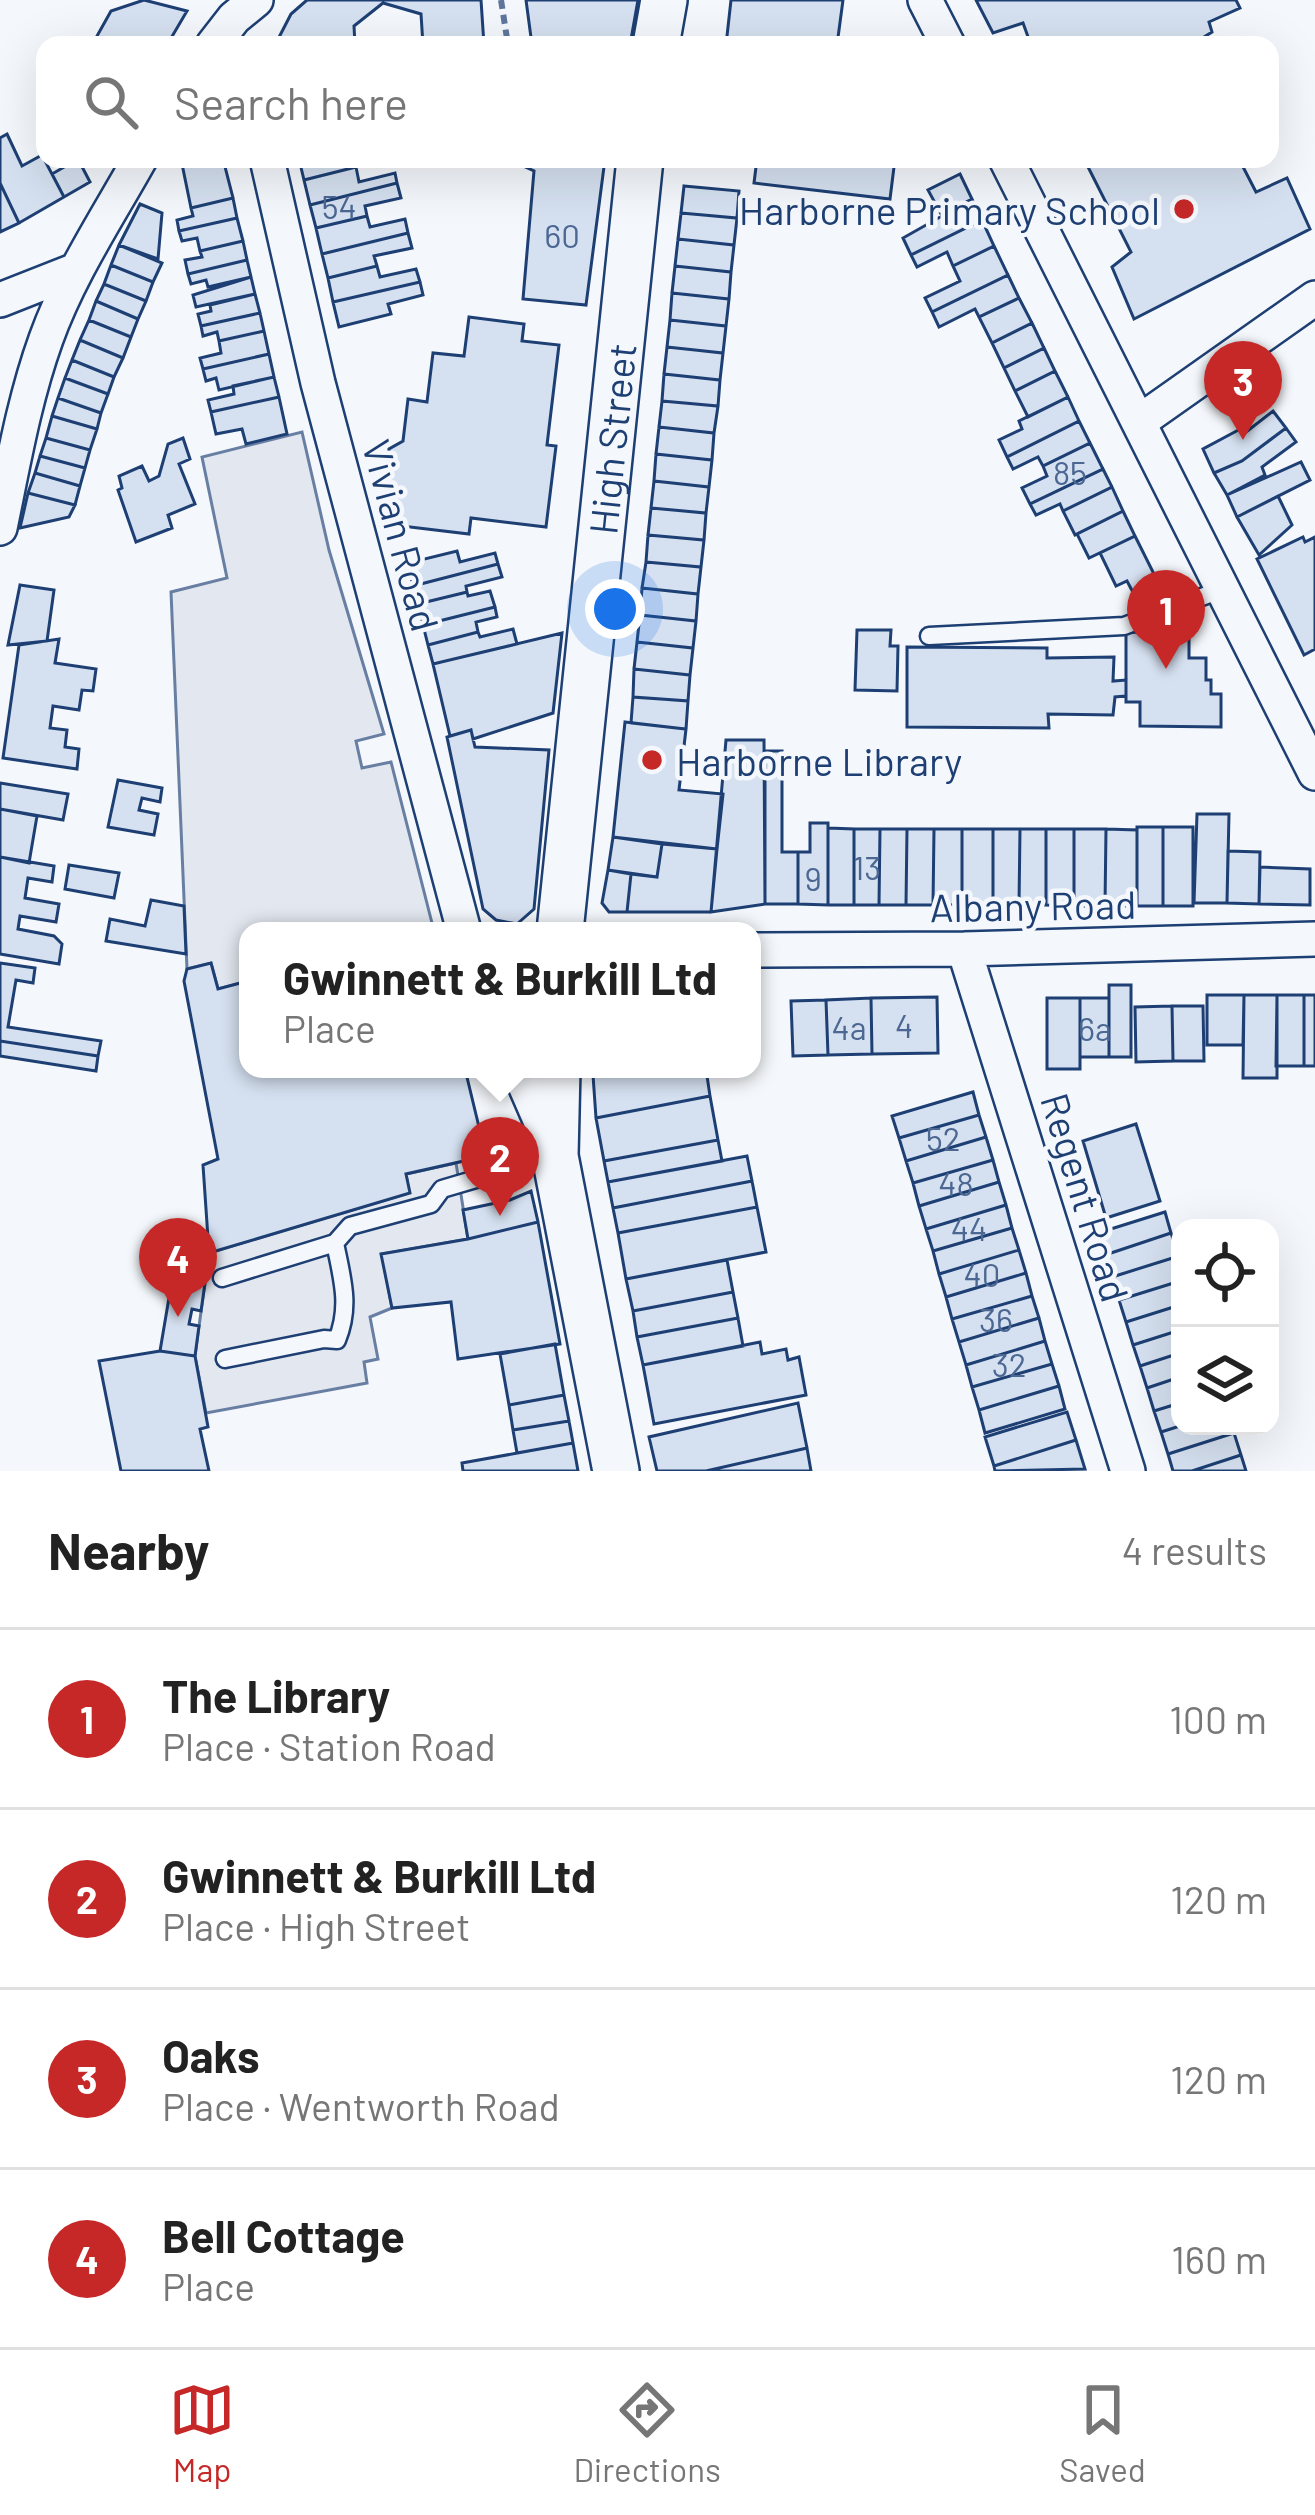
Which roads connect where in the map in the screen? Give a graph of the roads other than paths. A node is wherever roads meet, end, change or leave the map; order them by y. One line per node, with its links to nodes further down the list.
1 (664, 0): 3 (main road)
2 (926, 0): 4 (street)
3 (658, 36)
4 (944, 36)
5 (135, 168): 9 (street)
6 (269, 168): 17 (street, Vivian Road)
7 (639, 168): 18 (main road, High Street)
8 (1011, 168): 12 (street)
9 (76, 270): 11 (street); 13 (street)
10 (1315, 298): 12 (street)
11 (0, 301)
12 (1139, 422): 14 (street)
13 (0, 528)
14 (1222, 589): 15 (lane); 16 (street)
15 (929, 636)
16 (1315, 773)
17 (462, 922)
18 (561, 922)
19 (1315, 939): 20 (street, Albany Road)
20 (964, 949): 21 (street, Albany Road); 29 (street, Regent Road)
21 (761, 950)
22 (522, 1078): 24 (street)
23 (557, 1078): 24 (main road)
24 (555, 1156): 25 (lane); 28 (main road)
25 (335, 1243): 26 (lane); 27 (lane)
26 (222, 1278)
27 (225, 1359)
28 (616, 1471)
29 (1128, 1471)

